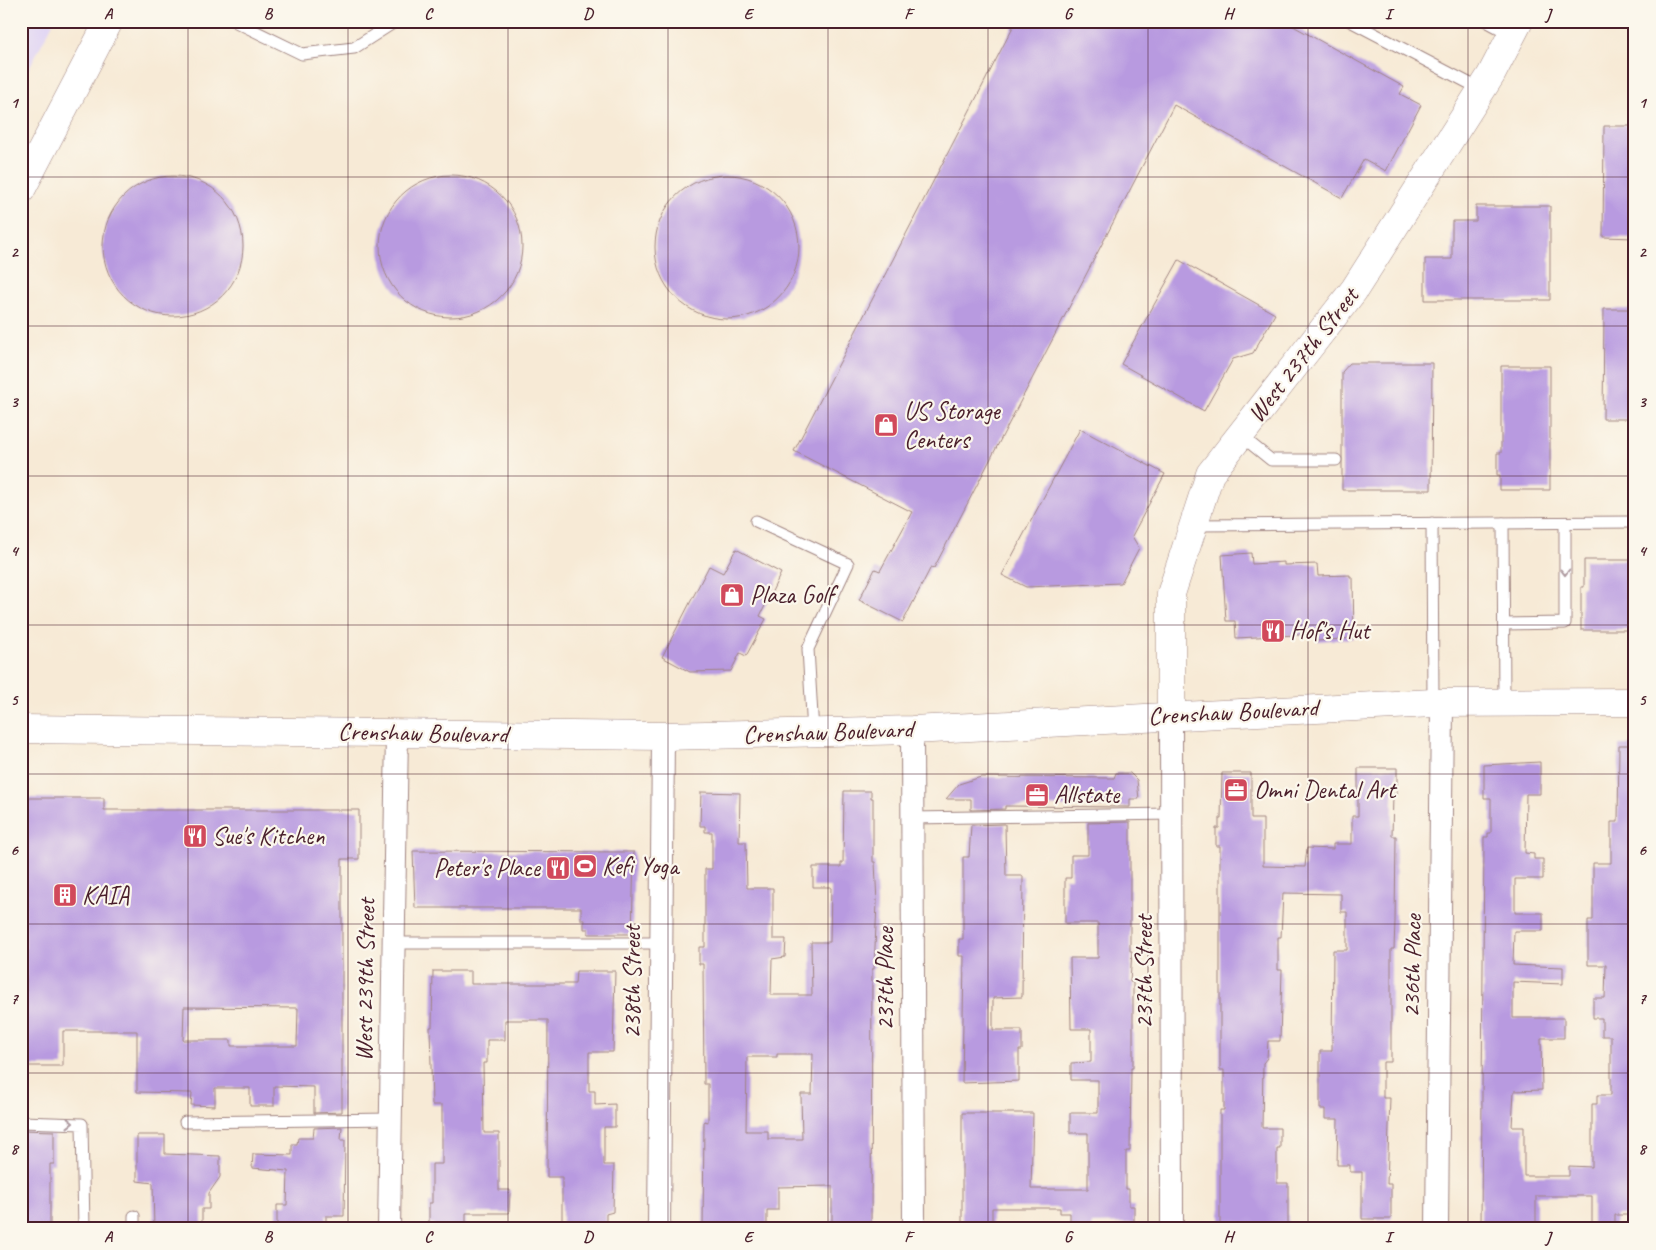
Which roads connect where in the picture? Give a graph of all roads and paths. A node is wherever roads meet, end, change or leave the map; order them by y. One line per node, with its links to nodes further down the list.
1 (109, 21): 8 (main road)
2 (234, 21): 3 (lane)
3 (396, 21)
4 (1350, 21): 7 (lane)
5 (1486, 21): 6 (lane)
6 (1516, 28): 7 (main road, West 237th Street)
7 (1482, 90): 9 (main road, West 237th Street)
8 (21, 190)
9 (1240, 435): 10 (lane); 16 (main road, West 237th Street)
10 (1336, 460)
11 (756, 521): 24 (lane)
12 (1635, 522): 15 (lane)
13 (1432, 523): 14 (lane); 16 (lane); 19 (lane)
14 (1503, 523): 15 (lane); 17 (lane)
15 (1566, 523): 17 (lane, one-way to 17)
16 (1193, 525): 21 (main road, West 237th Street)
17 (1504, 624): 20 (lane)
18 (1635, 702): 20 (main road, Crenshaw Boulevard)
19 (1437, 703): 20 (main road, Crenshaw Boulevard); 21 (main road, Crenshaw Boulevard); 41 (street, 236th Place)
20 (1504, 703)
21 (1171, 715): 23 (main road, Crenshaw Boulevard); 27 (street, 237th Street)
22 (21, 729): 25 (main road, Crenshaw Boulevard)
23 (912, 730): 24 (main road, Crenshaw Boulevard); 28 (street, 237th Place)
24 (813, 732): 26 (main road, Crenshaw Boulevard)
25 (397, 733): 26 (main road, Crenshaw Boulevard); 29 (street, West 239th Street)
26 (663, 736): 30 (street, 238th Street)
27 (1172, 814): 28 (lane); 40 (street, 237th Street)
28 (912, 818): 39 (street, 237th Place)
29 (394, 943): 30 (lane); 31 (street, West 239th Street)
30 (660, 943): 38 (street, 238th Street)
31 (390, 1119): 33 (lane); 37 (street, West 239th Street)
32 (21, 1122): 35 (lane, one-way to 35)
33 (184, 1122)
34 (134, 1216): 36 (lane)
35 (84, 1229)
36 (134, 1229)
37 (389, 1229)
38 (659, 1229)
39 (914, 1229)
40 (1172, 1229)
41 (1437, 1229)

